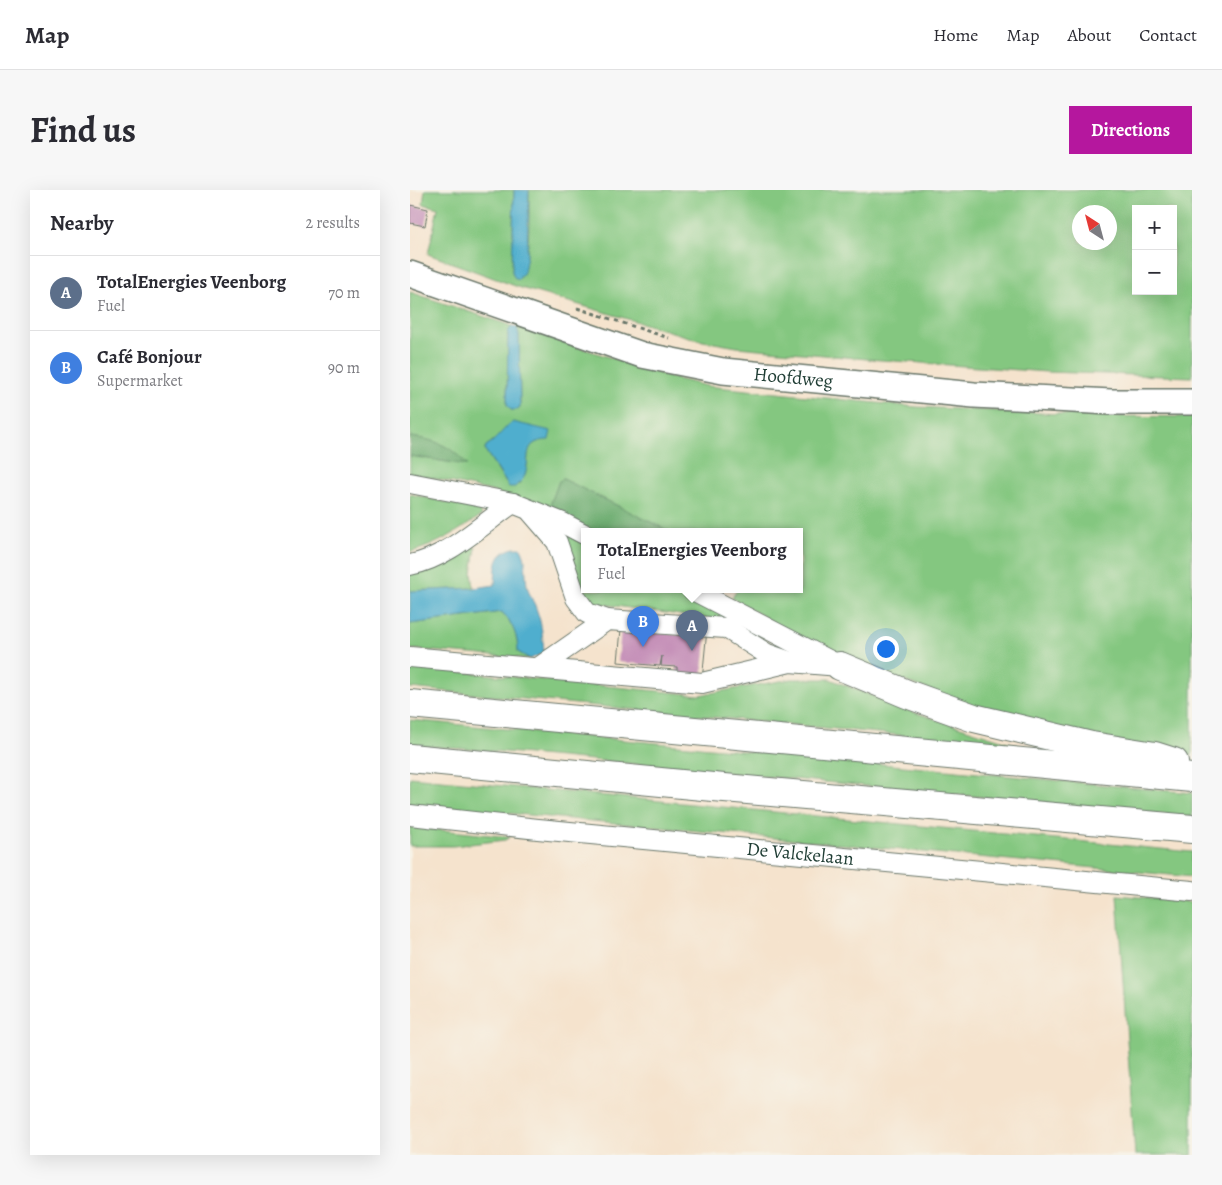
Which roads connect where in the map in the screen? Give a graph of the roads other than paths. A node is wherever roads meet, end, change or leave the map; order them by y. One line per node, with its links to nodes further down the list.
1 (410, 274): 2 (main road, Hoofdweg)
2 (1192, 402)
3 (410, 482): 4 (street)
4 (521, 506): 5 (street); 6 (street); 8 (street)
5 (581, 533)
6 (410, 565)
7 (699, 593): 11 (street)
8 (607, 620): 10 (street); 12 (street)
9 (410, 657): 12 (street)
10 (790, 662): 11 (street); 12 (street)
11 (840, 666): 15 (highway)
12 (538, 668)
13 (410, 704): 16 (highway)
14 (410, 758): 18 (highway)
15 (1192, 767)
16 (1192, 778)
17 (410, 815): 19 (street, De Valckelaan)
18 (1192, 829)
19 (1192, 891)

